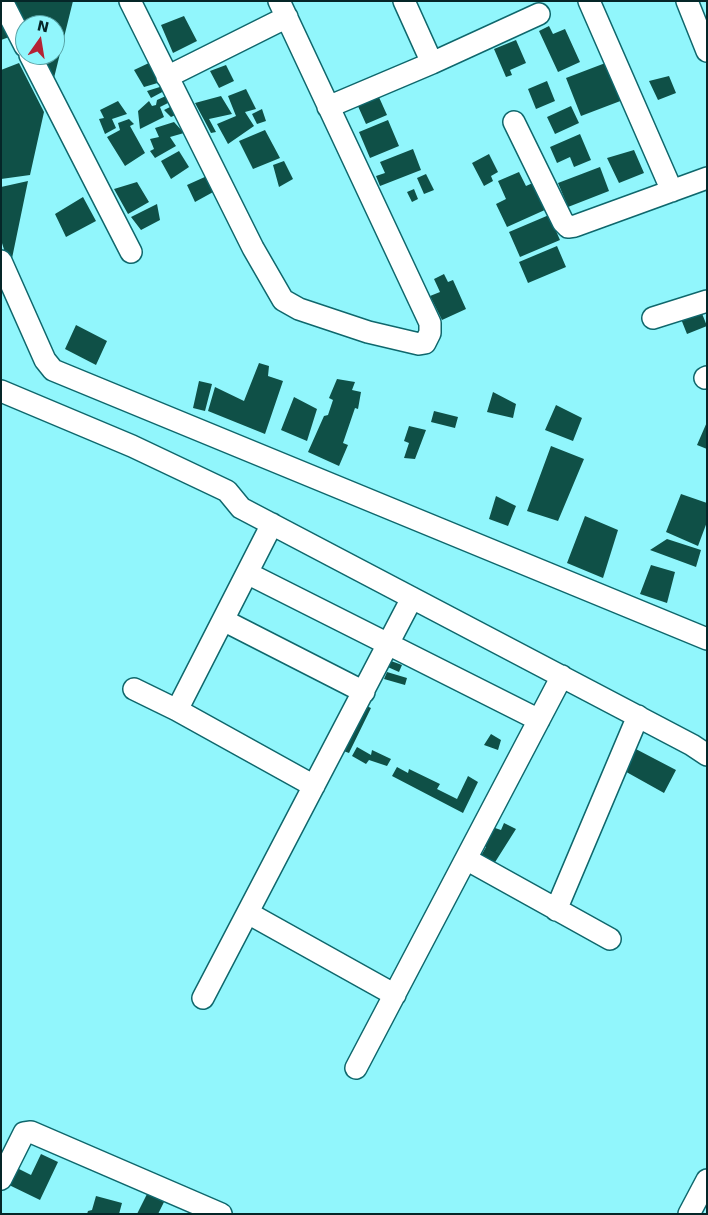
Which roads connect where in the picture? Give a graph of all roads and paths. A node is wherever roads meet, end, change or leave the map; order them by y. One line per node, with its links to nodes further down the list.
1 (2, 1): 8 (street)
2 (130, 1): 12 (street)
3 (404, 1): 10 (street)
4 (589, 1): 16 (street)
5 (687, 1): 9 (street)
6 (283, 9): 12 (street); 13 (street)
7 (539, 14): 10 (street)
8 (15, 26)
9 (707, 51)
10 (432, 63): 13 (street)
11 (35, 65): 17 (street)
12 (168, 77): 13 (street)
13 (328, 107)
14 (514, 122): 16 (street)
15 (707, 178): 16 (street)
16 (672, 191)
17 (131, 252)
18 (1, 262): 26 (street)
19 (707, 301): 20 (street)
20 (653, 318)
21 (1, 391): 22 (street)
22 (272, 524): 23 (street); 24 (street)
23 (247, 573): 25 (street); 27 (street)
24 (412, 598): 27 (street); 28 (street)
25 (223, 620): 30 (street); 31 (street)
26 (707, 639)
27 (388, 644): 30 (street); 33 (street)
28 (562, 676): 32 (street); 33 (street)
29 (134, 689): 31 (street)
30 (364, 692): 35 (street)
31 (177, 710): 35 (street)
32 (638, 716): 34 (street); 37 (street)
33 (539, 720): 36 (street)
34 (707, 754)
35 (314, 786): 38 (street)
36 (466, 859): 37 (street); 40 (street)
37 (556, 910): 39 (street)
38 (248, 913): 40 (street); 41 (street)
39 (610, 939)
40 (395, 995): 42 (street)
41 (203, 998)
42 (356, 1068)
43 (1, 1179): 45 (street)
44 (707, 1180): 46 (street)
45 (211, 1212)
46 (689, 1214)

